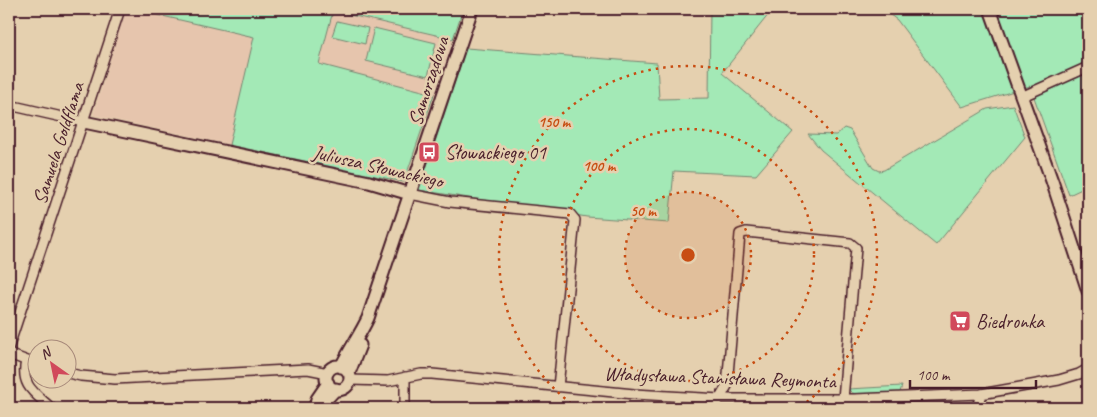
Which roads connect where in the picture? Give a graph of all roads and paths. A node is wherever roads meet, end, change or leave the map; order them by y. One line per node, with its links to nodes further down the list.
1 (120, 9): 7 (street, Samuela Goldflama)
2 (472, 9): 8 (street, Samorządowa)
3 (990, 9): 5 (street)
4 (1088, 67): 5 (street)
5 (1021, 97): 9 (street)
6 (9, 105): 7 (street, Juliusza Słowackiego)
7 (84, 122): 8 (street, Juliusza Słowackiego); 10 (street, Samuela Goldflama)
8 (410, 194): 14 (street, Samorządowa); 18 (street, Juliusza Słowackiego)
9 (1088, 291)
10 (9, 346)
11 (9, 354): 12 (street)
12 (26, 361): 23 (street)
13 (1088, 369): 19 (street, Władysława Stanisława Reymonta)
14 (346, 373): 16 (street, Władysława Stanisława Reymonta); 17 (street); 17 (street)
15 (78, 375): 17 (street)
16 (406, 377): 18 (street, Władysława Stanisława Reymonta); 25 (street)
17 (330, 382): 24 (street)
18 (558, 387): 20 (street, Władysława Stanisława Reymonta)
19 (981, 394): 22 (street, Władysława Stanisława Reymonta); 28 (street)
20 (720, 399): 21 (street, Władysława Stanisława Reymonta); 21 (street); 26 (street)
21 (843, 399): 22 (street, Władysława Stanisława Reymonta)
22 (854, 399): 27 (street)
23 (51, 408)
24 (314, 408)
25 (405, 408)
26 (714, 408)
27 (850, 408)
28 (977, 408)

